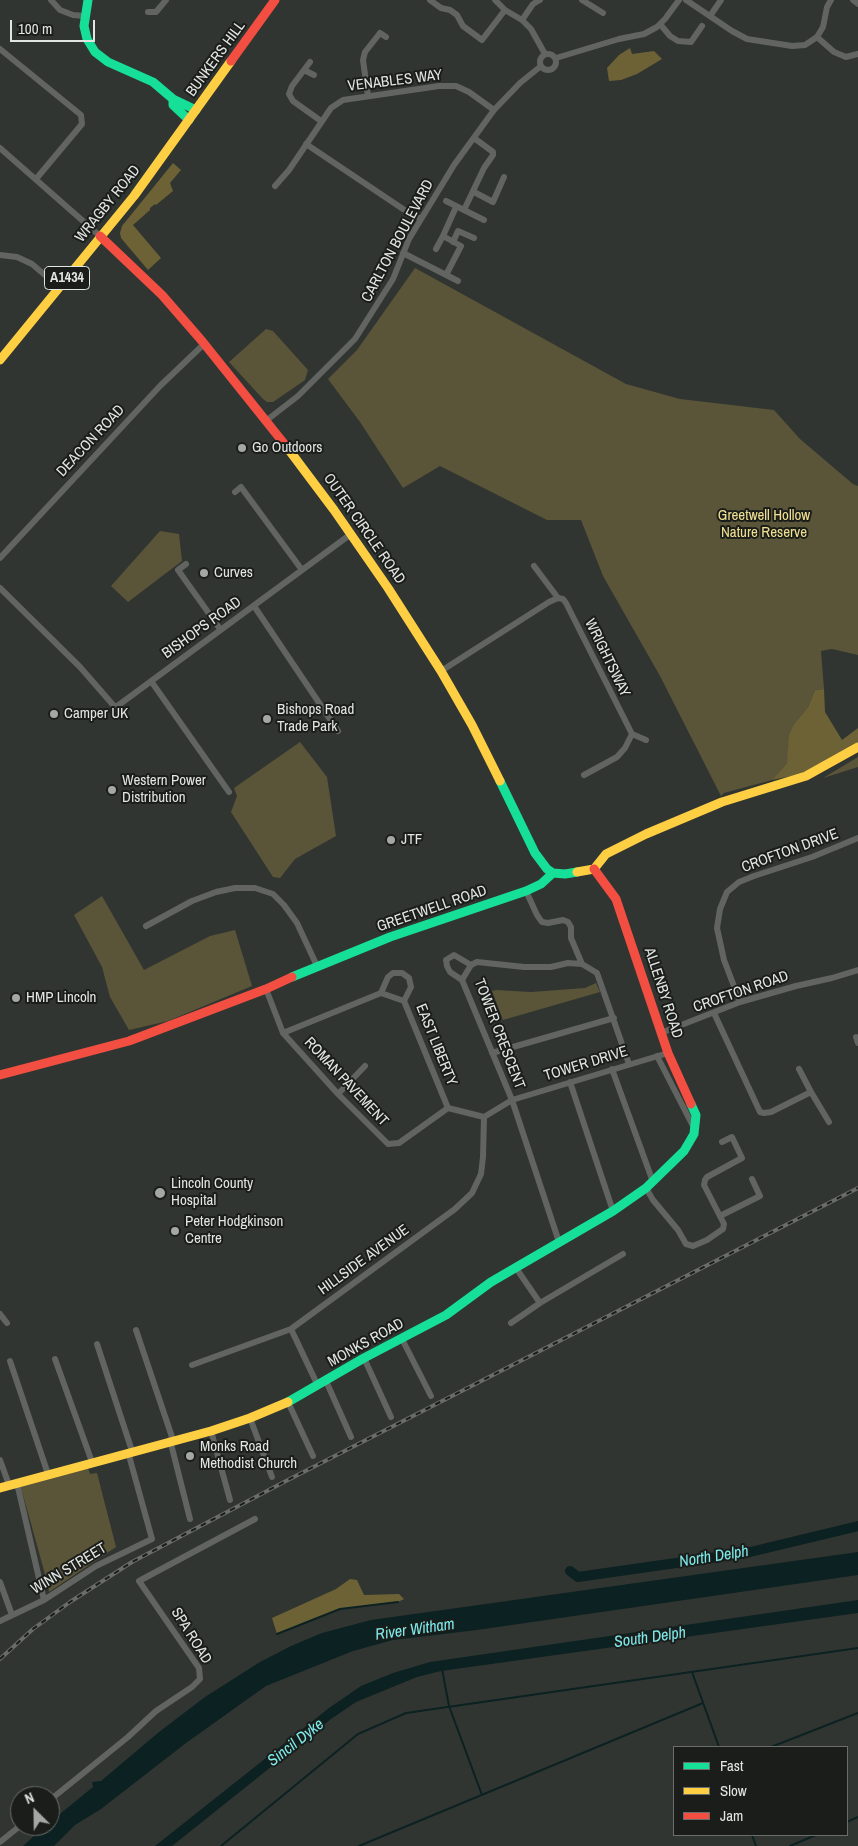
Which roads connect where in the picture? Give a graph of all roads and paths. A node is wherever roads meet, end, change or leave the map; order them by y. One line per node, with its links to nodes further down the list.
1 (51, 0): 20 (street)
2 (88, 0): 20 (main road)
3 (166, 0): 18 (street)
4 (276, 0): 38 (main road, BUNKERS HILL / A1434)
5 (430, 0): 16 (street)
6 (495, 0): 16 (street)
7 (540, 0): 22 (street)
8 (582, 0): 14 (street)
9 (679, 0): 24 (street, CARLTON BOULEVARD)
10 (686, 0): 21 (street)
11 (721, 0): 21 (street)
12 (831, 0): 27 (street)
13 (853, 0): 15 (street)
14 (592, 2): 19 (street)
15 (858, 4)
16 (504, 10): 22 (street)
17 (148, 12): 18 (street)
18 (156, 12): 23 (street)
19 (603, 13)
20 (85, 16): 37 (main road)
21 (710, 16): 27 (street)
22 (522, 20): 29 (street)
23 (159, 21)
24 (660, 24): 25 (street); 31 (street, CARLTON BOULEVARD)
25 (702, 26)
26 (386, 37): 36 (street)
27 (817, 37): 30 (street)
28 (0, 49): 46 (street)
29 (545, 54): 31 (street); 33 (street)
30 (858, 54)
31 (556, 58): 33 (street, CARLTON BOULEVARD)
32 (310, 62): 34 (street)
33 (541, 66): 39 (street, CARLTON BOULEVARD)
34 (304, 70): 35 (street); 41 (street)
35 (314, 76)
36 (368, 96): 39 (street, VENABLES WAY); 41 (street, VENABLES WAY)
37 (173, 99): 38 (main road); 40 (main road)
38 (196, 110): 40 (main road, WRAGBY ROAD / A1434)
39 (494, 110): 42 (street, CARLTON BOULEVARD)
40 (189, 120): 54 (main road, WRAGBY ROAD / A1434)
41 (321, 121): 43 (street, VENABLES WAY)
42 (474, 138): 48 (street); 52 (street, CARLTON BOULEVARD)
43 (306, 144): 47 (street, VENABLES WAY); 52 (street)
44 (0, 148): 46 (street)
45 (504, 177): 48 (street)
46 (36, 178): 54 (street)
47 (275, 186)
48 (474, 192): 51 (street)
49 (446, 201): 50 (street)
50 (456, 206): 51 (street); 55 (street)
51 (464, 210): 53 (street)
52 (421, 219): 59 (street, CARLTON BOULEVARD)
53 (484, 220)
54 (100, 236): 63 (main road, WRAGBY ROAD / A1434); 64 (main road, OUTER CIRCLE ROAD)
55 (443, 236): 57 (street); 58 (street)
56 (474, 238): 57 (street)
57 (453, 242): 61 (street)
58 (436, 250)
59 (404, 254): 61 (street); 66 (street, CARLTON BOULEVARD)
60 (0, 255): 63 (street)
61 (446, 275): 62 (street)
62 (458, 281)
63 (59, 287): 65 (main road, WRAGBY ROAD / A1434)
64 (204, 344): 66 (main road, OUTER CIRCLE ROAD); 69 (street, DEACON ROAD)
65 (0, 360)
66 (268, 420): 68 (main road, OUTER CIRCLE ROAD)
67 (234, 492): 72 (street)
68 (351, 534): 72 (street, BISHOPS ROAD); 77 (main road, OUTER CIRCLE ROAD)
69 (0, 558)
70 (186, 564): 76 (street)
71 (534, 566): 74 (street, WRIGHTSWAY)
72 (302, 570): 75 (street, BISHOPS ROAD)
73 (0, 588): 79 (street)
74 (558, 598): 77 (street); 82 (street, WRIGHTSWAY)
75 (254, 606): 76 (street, BISHOPS ROAD); 81 (street)
76 (220, 629): 78 (street, BISHOPS ROAD)
77 (441, 671): 89 (main road, OUTER CIRCLE ROAD)
78 (151, 681): 79 (street, BISHOPS ROAD); 86 (street)
79 (116, 707): 80 (street)
80 (121, 714)
81 (338, 731)
82 (632, 734): 83 (street); 85 (street)
83 (646, 740)
84 (858, 747): 88 (main road)
85 (584, 775)
86 (229, 792)
87 (858, 838): 100 (street, CROFTON DRIVE)
88 (594, 868): 89 (main road); 104 (main road, ALLENBY ROAD)
89 (553, 873): 90 (main road, GREETWELL ROAD)
90 (526, 891): 92 (street); 94 (main road, GREETWELL ROAD)
91 (146, 926): 94 (street)
92 (582, 964): 93 (street, TOWER CRESCENT); 102 (street)
93 (471, 965): 96 (street, TOWER CRESCENT); 96 (street)
94 (317, 966): 97 (main road, GREETWELL ROAD)
95 (858, 970): 100 (street, CROFTON ROAD)
96 (462, 980): 105 (street, TOWER CRESCENT)
97 (266, 989): 103 (street, ROMAN PAVEMENT); 112 (main road, GREETWELL ROAD)
98 (381, 993): 99 (street, EAST LIBERTY); 99 (street); 103 (street)
99 (404, 1002): 117 (street, EAST LIBERTY)
100 (740, 1002): 101 (street, CROFTON ROAD)
101 (714, 1013): 104 (street, CROFTON ROAD); 114 (street)
102 (614, 1018): 105 (street); 108 (street)
103 (283, 1033): 115 (street, ROMAN PAVEMENT)
104 (661, 1033): 106 (main road, ALLENBY ROAD)
105 (492, 1053): 116 (street, TOWER CRESCENT)
106 (668, 1053): 107 (street, TOWER DRIVE); 120 (main road, ALLENBY ROAD)
107 (657, 1056): 108 (street, TOWER DRIVE); 120 (street)
108 (629, 1064): 110 (street, TOWER DRIVE)
109 (365, 1066): 115 (street)
110 (612, 1069): 113 (street, TOWER DRIVE); 123 (street)
111 (800, 1069): 114 (street)
112 (0, 1075)
113 (570, 1082): 116 (street, TOWER DRIVE); 124 (street)
114 (811, 1092): 119 (street)
115 (338, 1094): 117 (street, ROMAN PAVEMENT)
116 (512, 1100): 118 (street); 126 (street, TOWER CRESCENT)
117 (448, 1108): 118 (street)
118 (484, 1117): 133 (street, HILLSIDE AVENUE)
119 (828, 1122)
120 (695, 1130): 123 (main road, MONKS ROAD)
121 (722, 1142): 125 (street)
122 (752, 1179): 125 (street)
123 (649, 1185): 124 (main road, MONKS ROAD); 125 (street)
124 (613, 1211): 126 (main road, MONKS ROAD)
125 (720, 1216)
126 (559, 1242): 128 (main road, MONKS ROAD)
127 (623, 1254): 129 (street)
128 (516, 1268): 129 (street); 135 (main road, MONKS ROAD)
129 (540, 1303): 132 (street)
130 (0, 1314): 131 (street)
131 (7, 1323)
132 (511, 1323)
133 (291, 1329): 140 (street, HILLSIDE AVENUE); 141 (street)
134 (136, 1330): 148 (street)
135 (402, 1339): 137 (main road, MONKS ROAD); 142 (street)
136 (97, 1344): 149 (street)
137 (364, 1358): 141 (main road, MONKS ROAD); 144 (street)
138 (55, 1359): 152 (street)
139 (10, 1361): 153 (street)
140 (192, 1364)
141 (322, 1383): 143 (main road, MONKS ROAD); 147 (street)
142 (431, 1396)
143 (288, 1402): 145 (main road, MONKS ROAD); 150 (street)
144 (391, 1417)
145 (250, 1418): 146 (main road, MONKS ROAD); 154 (street)
146 (211, 1431): 148 (main road, MONKS ROAD); 156 (street)
147 (351, 1437)
148 (172, 1440): 149 (main road, MONKS ROAD); 157 (street)
149 (130, 1452): 152 (main road, MONKS ROAD); 160 (street, WINN STREET)
150 (312, 1456)
151 (0, 1460): 155 (street)
152 (92, 1462): 153 (main road, MONKS ROAD)
153 (48, 1474): 155 (main road, MONKS ROAD)
154 (272, 1477)
155 (9, 1485): 160 (street)
156 (230, 1500)
157 (190, 1519)
158 (255, 1519): 163 (street, SPA ROAD)
159 (0, 1582): 161 (street)
160 (44, 1600): 161 (street, WINN STREET)
161 (12, 1615): 162 (street, WINN STREET)
162 (0, 1622)
163 (60, 1792)
164 (10, 1834): 165 (street)
165 (0, 1842)

